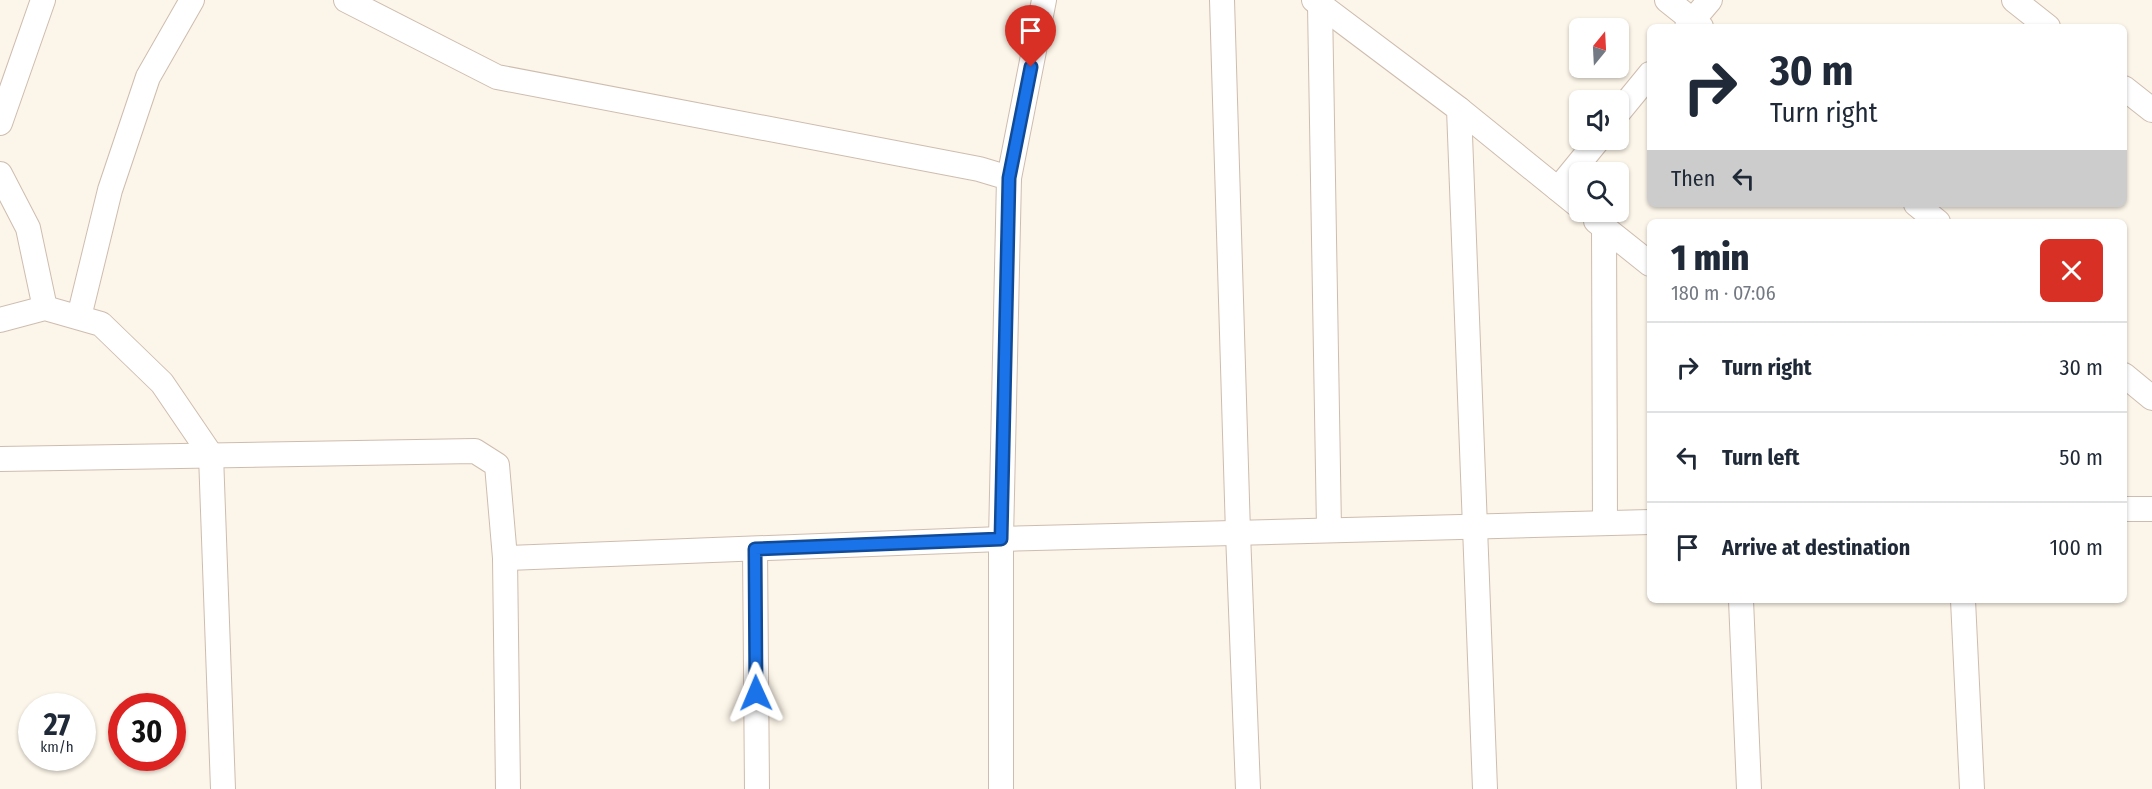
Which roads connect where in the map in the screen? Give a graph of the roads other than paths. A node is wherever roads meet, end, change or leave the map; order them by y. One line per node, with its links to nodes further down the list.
1 (43, 0): 18 (street)
2 (192, 0): 30 (street)
3 (346, 0): 21 (street)
4 (1044, 0): 21 (street)
5 (1222, 0): 42 (street)
6 (1667, 0): 10 (street)
7 (1710, 0): 11 (street)
8 (2014, 0): 12 (street)
9 (1317, 2): 16 (street); 41 (street)
10 (1693, 24)
11 (1695, 24)
12 (2044, 24)
13 (1647, 78): 15 (street)
14 (2127, 90): 17 (street)
15 (1629, 100)
16 (1459, 109): 22 (street); 40 (street)
17 (2152, 110)
18 (0, 123)
19 (1590, 150): 22 (street)
20 (0, 174): 29 (street)
21 (1009, 178): 43 (street)
22 (1558, 189): 23 (street)
23 (1569, 198)
24 (1920, 207): 25 (street)
25 (1934, 219)
26 (1594, 222): 39 (street)
27 (1598, 222): 28 (street)
28 (1647, 262)
29 (45, 308): 30 (street); 31 (street)
30 (79, 317): 34 (street)
31 (0, 320)
32 (2127, 377): 33 (street)
33 (2152, 398)
34 (212, 455): 35 (street); 45 (street); 48 (street)
35 (0, 459)
36 (2152, 509): 37 (street)
37 (2127, 510)
38 (1647, 522): 39 (street)
39 (1605, 523): 40 (street)
40 (1475, 526): 41 (street); 53 (street)
41 (1329, 529): 42 (street)
42 (1238, 532): 43 (street); 52 (street)
43 (1001, 539): 44 (street); 51 (street)
44 (755, 549): 45 (street); 50 (street)
45 (505, 558): 49 (street)
46 (1741, 603): 54 (street)
47 (1963, 603): 55 (street)
48 (223, 789)
49 (508, 789)
50 (757, 789)
51 (1001, 789)
52 (1248, 789)
53 (1485, 789)
54 (1749, 789)
55 (1972, 789)

